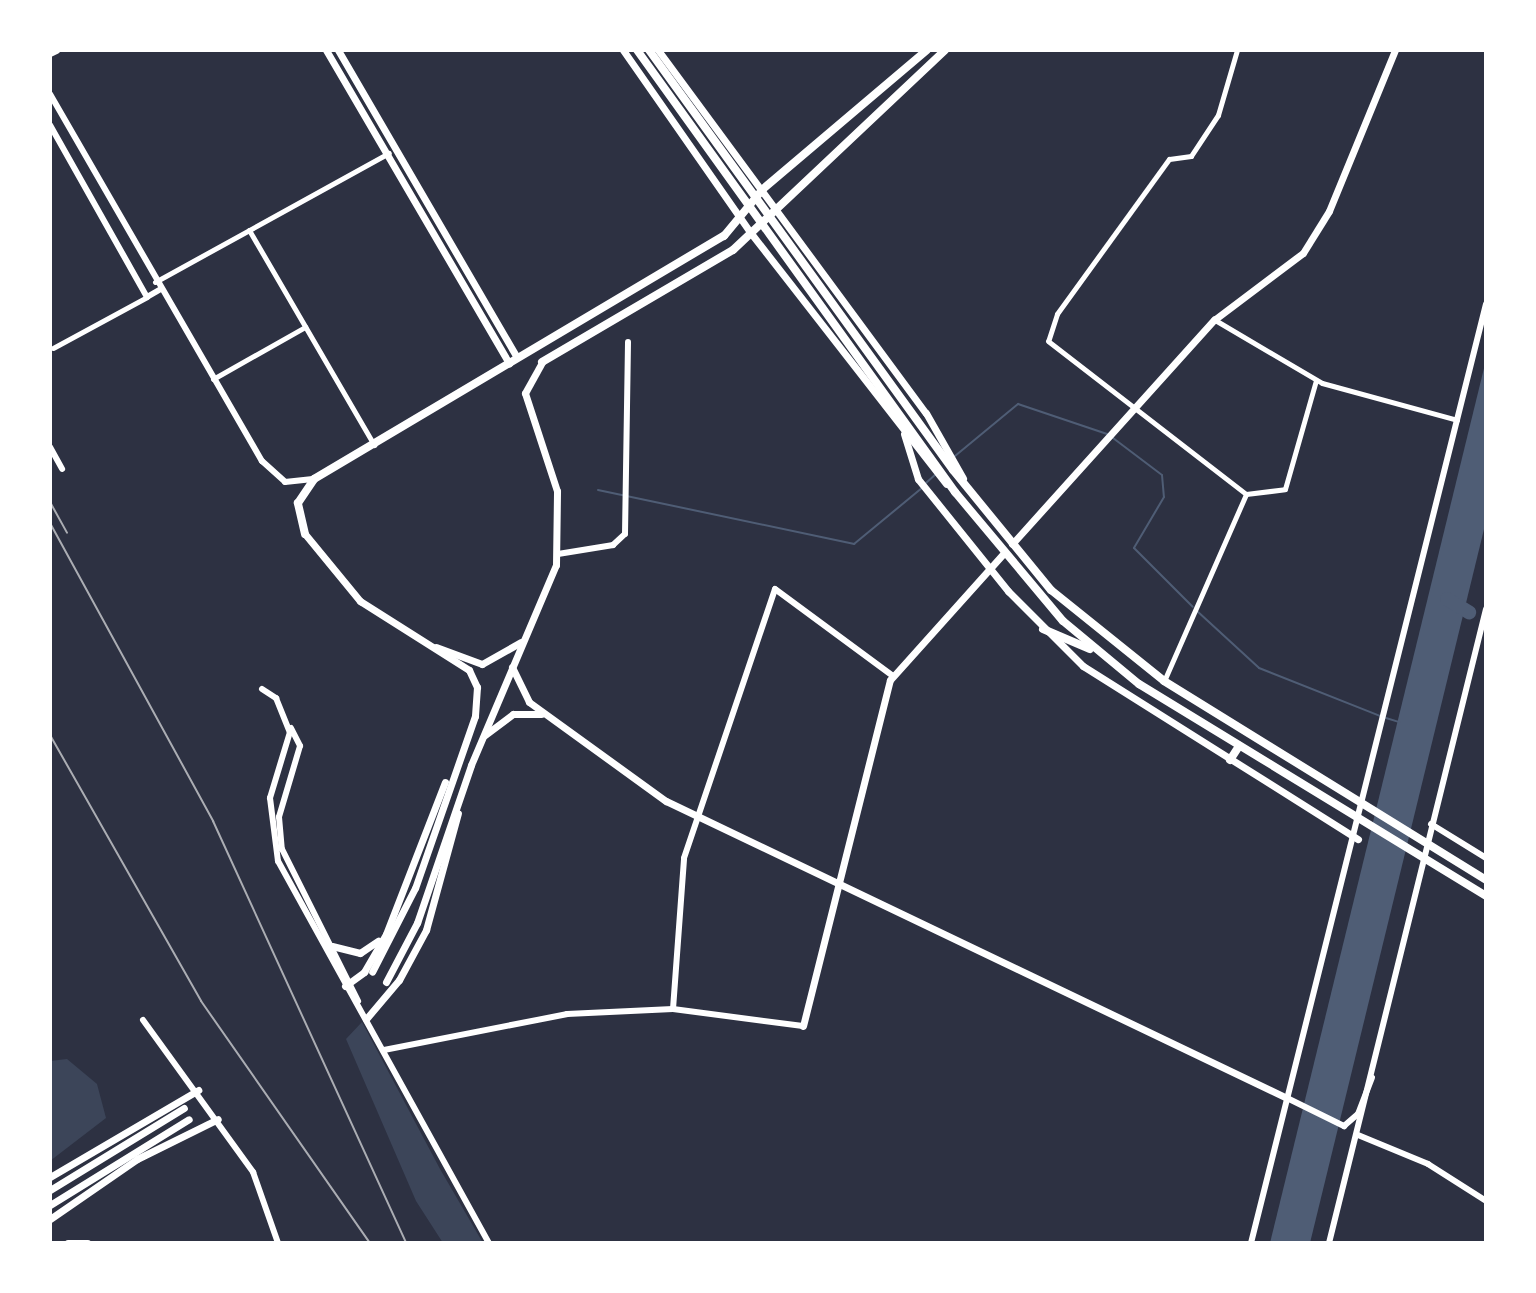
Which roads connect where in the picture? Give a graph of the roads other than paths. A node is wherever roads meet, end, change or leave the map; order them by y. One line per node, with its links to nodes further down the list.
1 (56, 50): 12 (main road)
2 (326, 50): 16 (main road)
3 (338, 50): 15 (main road)
4 (623, 50): 19 (main road)
5 (637, 50): 36 (main road)
6 (649, 50): 36 (main road)
7 (658, 50): 17 (main road)
8 (927, 50): 17 (main road)
9 (945, 50): 18 (main road)
10 (1237, 50): 35 (street)
11 (1395, 50): 26 (main road)
12 (50, 53)
13 (50, 94): 22 (street)
14 (50, 125): 24 (street)
15 (395, 150): 16 (street); 30 (main road)
16 (386, 155): 20 (street); 32 (main road)
17 (763, 189): 18 (main road); 19 (main road)
18 (775, 205): 21 (main road); 41 (main road)
19 (739, 217): 21 (main road); 30 (main road)
20 (249, 230): 22 (street); 27 (street)
21 (750, 232): 31 (main road); 38 (main road)
22 (155, 282): 23 (street)
23 (159, 290): 24 (street); 33 (street)
24 (147, 297): 29 (street)
25 (1486, 304): 37 (street)
26 (1214, 320): 34 (street); 35 (main road)
27 (305, 327): 33 (street); 39 (street)
28 (628, 342): 48 (street)
29 (53, 348)
30 (517, 357): 32 (main road)
31 (542, 362): 48 (main road)
32 (509, 363): 39 (main road)
33 (213, 379): 44 (street)
34 (1316, 380): 37 (street); 45 (street)
35 (1131, 408): 45 (street); 47 (main road)
36 (904, 409): 41 (main road)
37 (1457, 420): 69 (street)
38 (904, 434): 41 (main road); 50 (main road)
39 (375, 445): 44 (main road)
40 (50, 447): 42 (street)
41 (941, 462): 43 (main road); 43 (main road)
42 (62, 469)
43 (949, 473): 47 (main road); 49 (main road)
44 (314, 479): 46 (main road)
45 (1246, 494): 58 (street)
46 (305, 534): 54 (main road)
47 (1012, 544): 58 (main road)
48 (558, 554): 53 (main road)
49 (1003, 554): 50 (main road); 55 (main road)
50 (989, 569): 52 (main road); 57 (main road)
51 (1486, 609): 68 (street)
52 (1043, 629): 55 (main road); 65 (main road)
53 (527, 636): 54 (main road); 56 (main road)
54 (422, 643): 64 (main road)
55 (1096, 652): 63 (main road)
56 (512, 667): 60 (main road); 62 (main road)
57 (893, 676): 67 (street); 72 (main road)
58 (1164, 681): 71 (main road)
59 (262, 689): 61 (street)
60 (543, 714): 62 (main road); 67 (main road)
61 (284, 718): 75 (street); 78 (street)
62 (480, 741): 66 (main road)
63 (1239, 746): 65 (main road); 73 (main road)
64 (458, 755): 74 (main road); 76 (main road)
65 (1230, 760): 69 (main road)
66 (459, 799): 77 (main road); 80 (main road)
67 (695, 816): 72 (main road); 79 (street)
68 (1431, 824): 70 (street); 84 (street)
69 (1358, 839): 86 (street)
70 (1486, 858)
71 (1486, 880)
72 (838, 886): 82 (main road); 86 (main road)
73 (1486, 896)
74 (391, 923): 75 (main road); 78 (main road)
75 (332, 946): 78 (street)
76 (372, 972)
77 (386, 982)
78 (348, 984): 80 (street)
79 (673, 1009): 82 (street); 83 (street)
80 (366, 1019): 83 (street)
81 (143, 1020): 85 (street)
82 (803, 1026)
83 (384, 1050): 99 (street)
84 (1372, 1078): 86 (street); 90 (street)
85 (198, 1090): 89 (street); 91 (main road)
86 (1287, 1098): 100 (street)
87 (184, 1108): 92 (main road)
88 (189, 1119): 94 (main road)
89 (218, 1119): 95 (main road); 98 (street)
90 (1358, 1135): 93 (street); 101 (street)
91 (50, 1177)
92 (50, 1190)
93 (1486, 1201)
94 (50, 1205)
95 (50, 1219)
96 (68, 1243): 97 (street)
97 (88, 1243)
98 (278, 1243)
99 (489, 1243)
100 (1251, 1243)
101 (1329, 1243)

